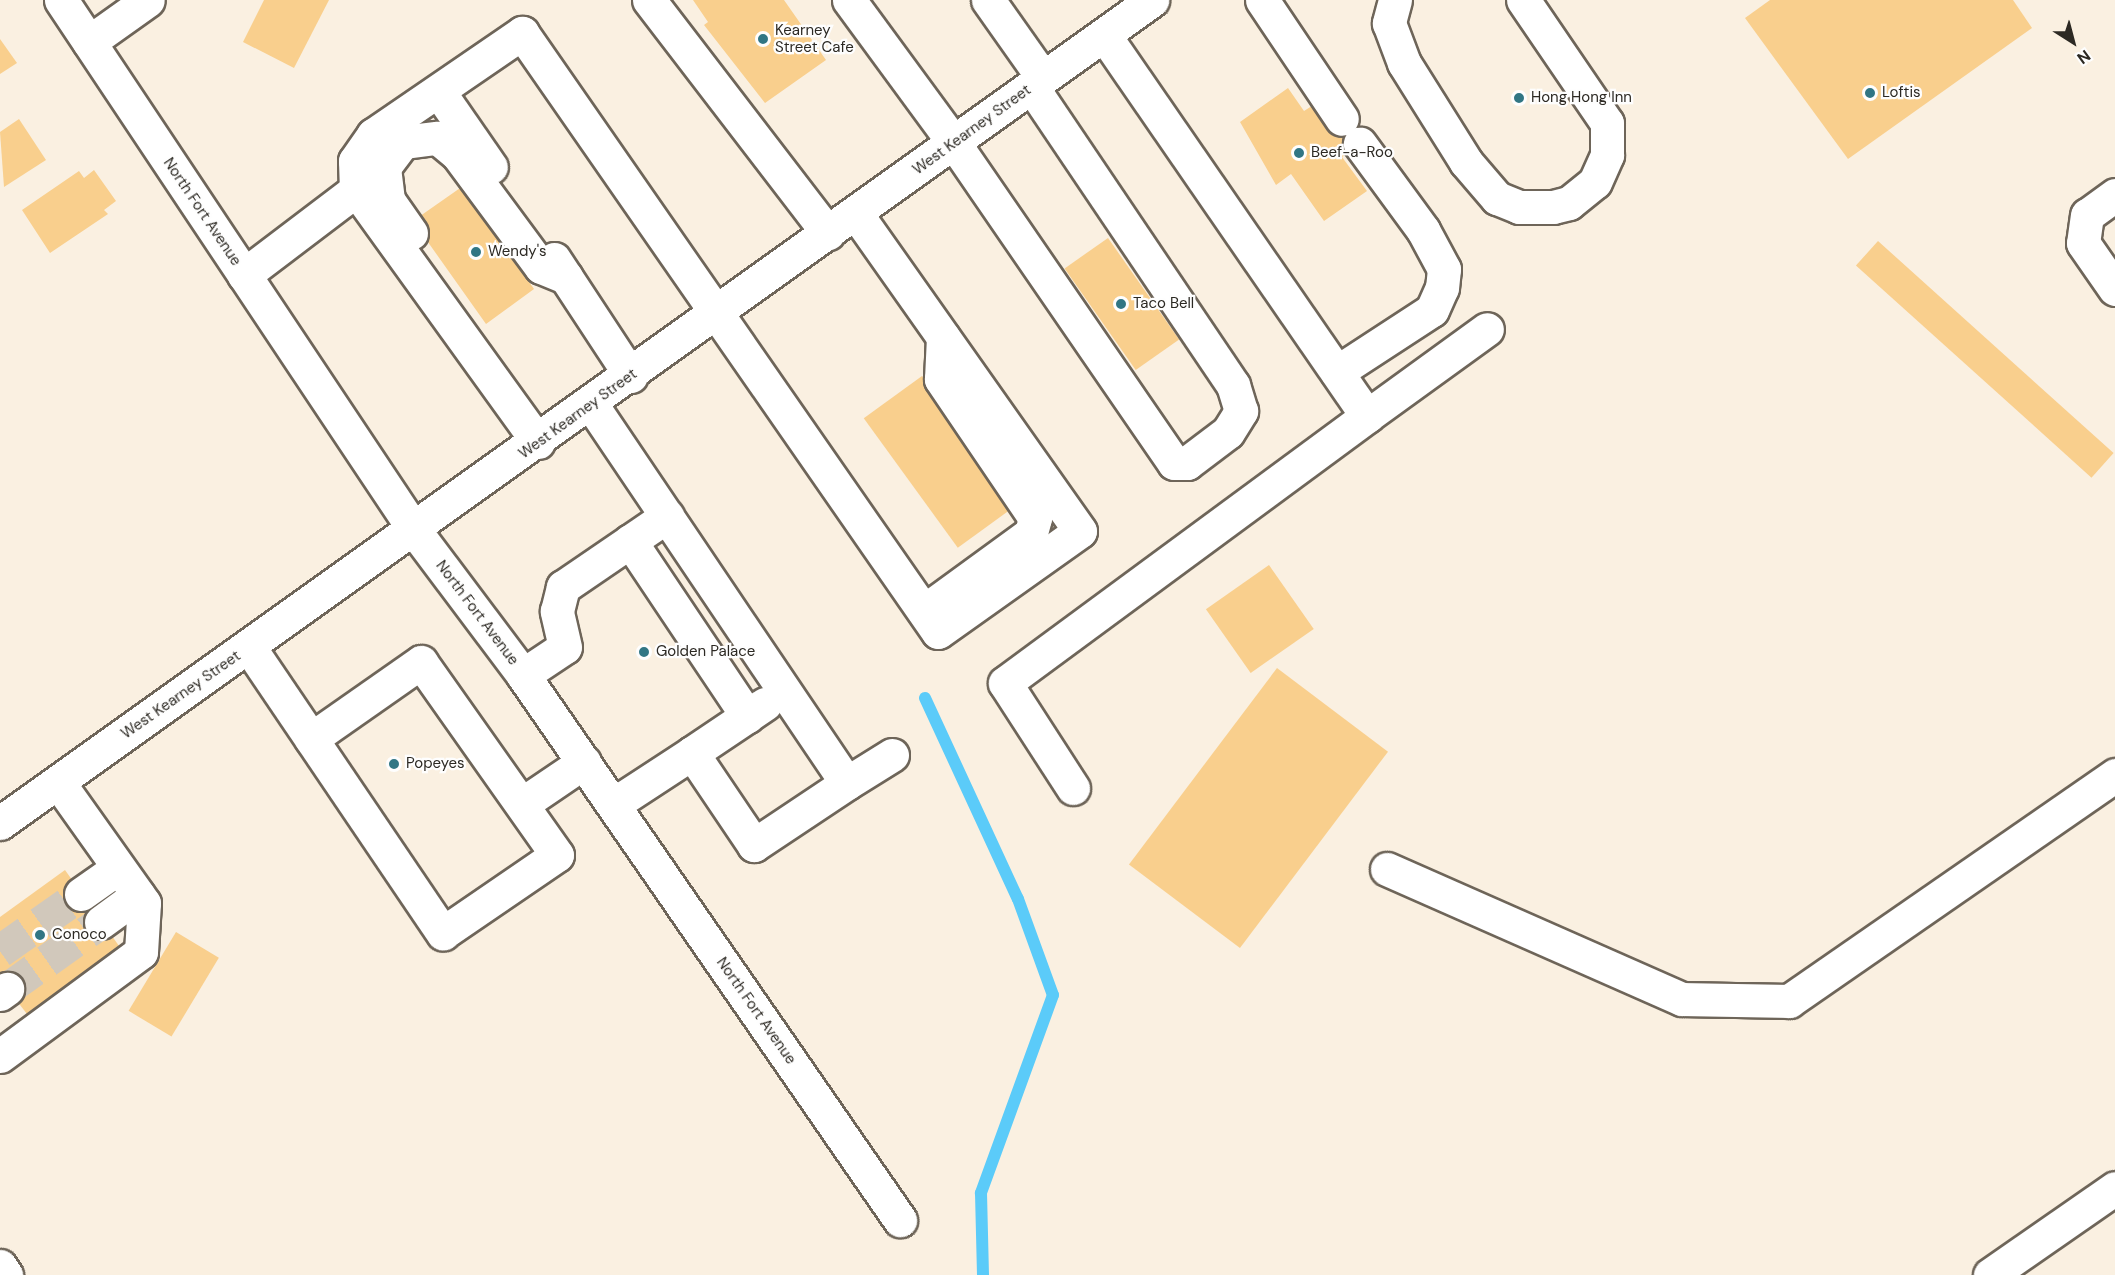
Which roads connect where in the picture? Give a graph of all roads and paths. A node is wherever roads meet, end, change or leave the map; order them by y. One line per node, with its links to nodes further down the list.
1 (61, 0): 12 (street, North Fort Avenue)
2 (148, 0): 12 (street)
3 (649, 0): 15 (street)
4 (675, 0): 15 (street)
5 (849, 0): 16 (street)
6 (988, 0): 13 (street)
7 (1152, 0): 11 (street, West Kearney Street)
8 (1262, 0): 28 (street)
9 (1395, 0): 10 (street)
10 (1523, 0)
11 (1104, 35): 13 (street, West Kearney Street); 28 (street)
12 (89, 42): 21 (street, North Fort Avenue)
13 (1037, 82): 16 (street, West Kearney Street); 16 (street)
14 (439, 92): 17 (street); 22 (street); 24 (street)
15 (750, 132): 20 (street)
16 (954, 143): 19 (street, West Kearney Street)
17 (356, 190): 21 (street); 26 (street)
18 (2115, 195): 23 (street)
19 (856, 214): 20 (street, West Kearney Street); 27 (street)
20 (828, 233): 24 (street, West Kearney Street)
21 (244, 275): 34 (street, North Fort Avenue)
22 (566, 277): 26 (street); 29 (street)
23 (2115, 289)
24 (714, 316): 29 (street, West Kearney Street); 36 (street)
25 (1487, 329): 31 (street)
26 (457, 331): 32 (street)
27 (943, 337): 36 (street); 36 (street)
28 (1337, 372): 31 (street)
29 (631, 376): 30 (street, West Kearney Street)
30 (591, 404): 32 (street, West Kearney Street); 33 (street)
31 (1367, 416): 48 (street)
32 (538, 442): 34 (street, West Kearney Street)
33 (667, 516): 35 (street); 39 (street)
34 (415, 531): 37 (street, West Kearney Street); 38 (street, North Fort Avenue)
35 (630, 541): 38 (street); 40 (street)
36 (924, 611)
37 (249, 647): 41 (street); 46 (street, West Kearney Street)
38 (523, 675): 44 (street, North Fort Avenue)
39 (784, 691): 40 (street); 47 (street)
40 (747, 716): 42 (street)
41 (311, 739): 49 (street); 49 (street)
42 (692, 753): 47 (street); 50 (street)
43 (892, 755): 47 (street)
44 (584, 762): 49 (street); 50 (street, North Fort Avenue)
45 (2115, 775): 53 (street)
46 (58, 782): 51 (street, West Kearney Street); 52 (street)
47 (847, 783)
48 (1072, 788)
49 (522, 804)
50 (614, 804): 59 (street, North Fort Avenue)
51 (0, 823)
52 (118, 868): 54 (street); 55 (street)
53 (1387, 868)
54 (81, 894)
55 (138, 895): 56 (street); 57 (street)
56 (101, 922)
57 (0, 1056)
58 (2115, 1188): 62 (street)
59 (900, 1220)
60 (0, 1266): 61 (street)
61 (6, 1275)
62 (1990, 1275)

